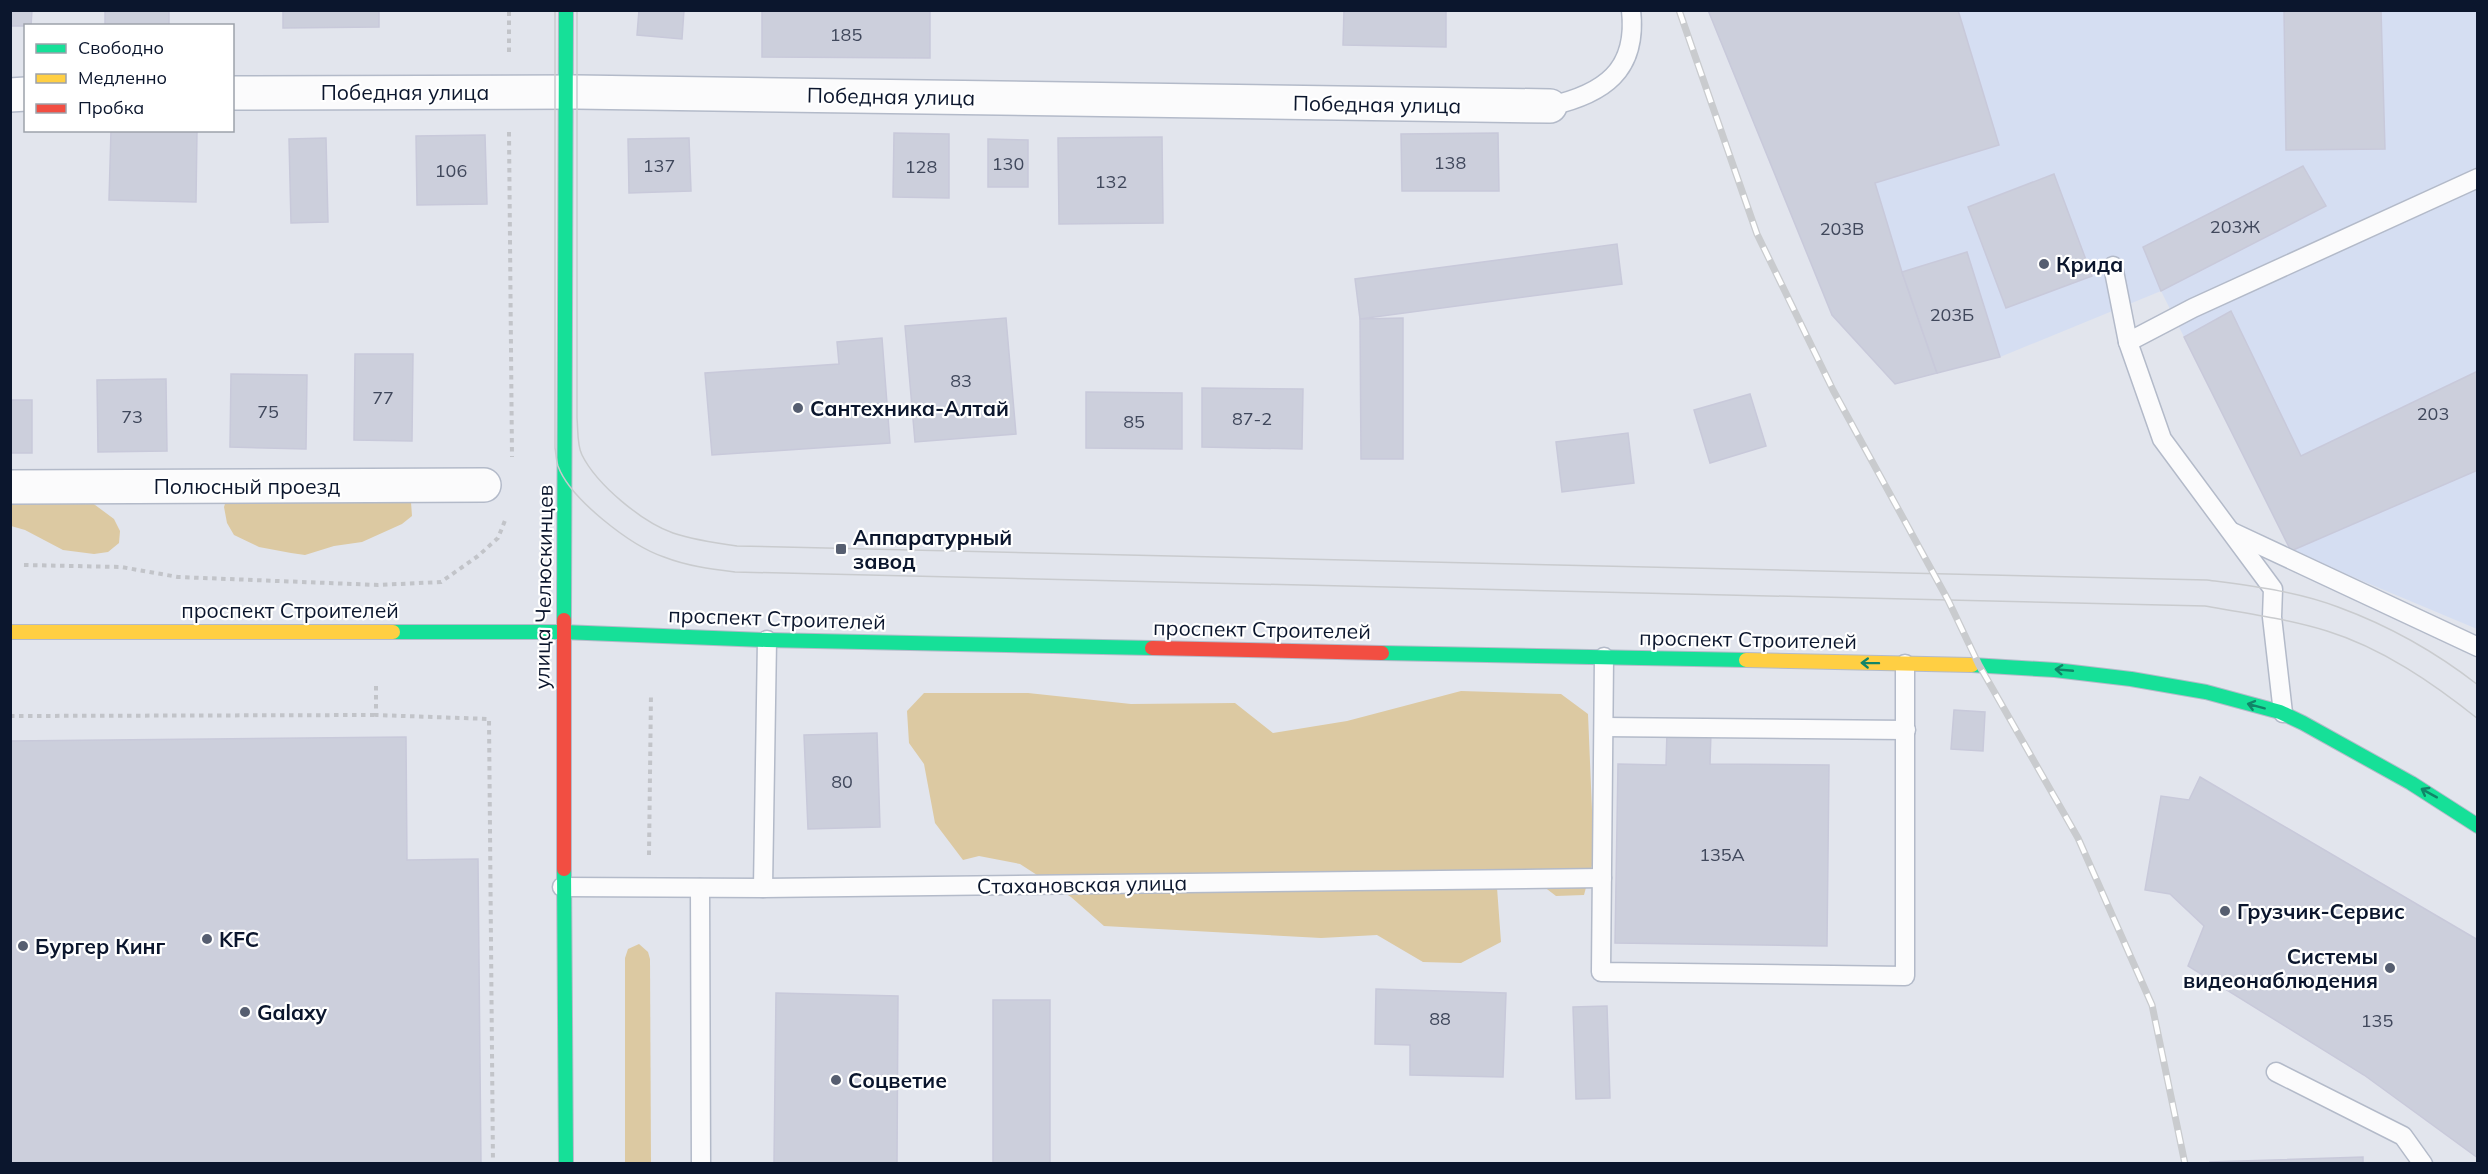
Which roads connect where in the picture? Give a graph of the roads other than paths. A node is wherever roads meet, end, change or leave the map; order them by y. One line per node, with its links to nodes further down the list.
1 (566, 10): 3 (main road, улица Челюскинцев)
2 (1631, 10): 5 (lane)
3 (566, 92): 4 (street, Победная улица); 5 (street, Победная улица); 13 (main road, улица Челюскинцев)
4 (234, 93)
5 (1550, 106)
6 (2478, 178): 8 (lane)
7 (2113, 266): 8 (lane)
8 (2128, 342): 11 (lane)
9 (484, 486): 10 (street, Полюсный проезд)
10 (10, 488)
11 (2230, 531): 15 (lane); 18 (lane)
12 (10, 632): 13 (main road, проспект Строителей)
13 (562, 632): 14 (main road, проспект Строителей); 23 (main road, улица Челюскинцев)
14 (767, 640): 16 (main road, проспект Строителей); 25 (lane)
15 (2478, 647)
16 (1604, 657): 17 (main road, проспект Строителей, one-way to 16); 19 (lane)
17 (1905, 664): 18 (main road, проспект Строителей, one-way to 17); 20 (lane)
18 (2283, 713): 21 (main road, проспект Строителей, one-way to 18)
19 (1604, 727): 20 (lane); 22 (lane)
20 (1906, 730): 22 (lane)
21 (2478, 826)
22 (1602, 878): 25 (lane, Стахановская улица)
23 (562, 887): 24 (lane, Стахановская улица); 27 (main road, улица Челюскинцев)
24 (700, 888): 25 (lane, Стахановская улица); 28 (lane)
25 (763, 888)
26 (2276, 1072): 29 (lane)
27 (566, 1164)
28 (701, 1164)
29 (2423, 1164)

